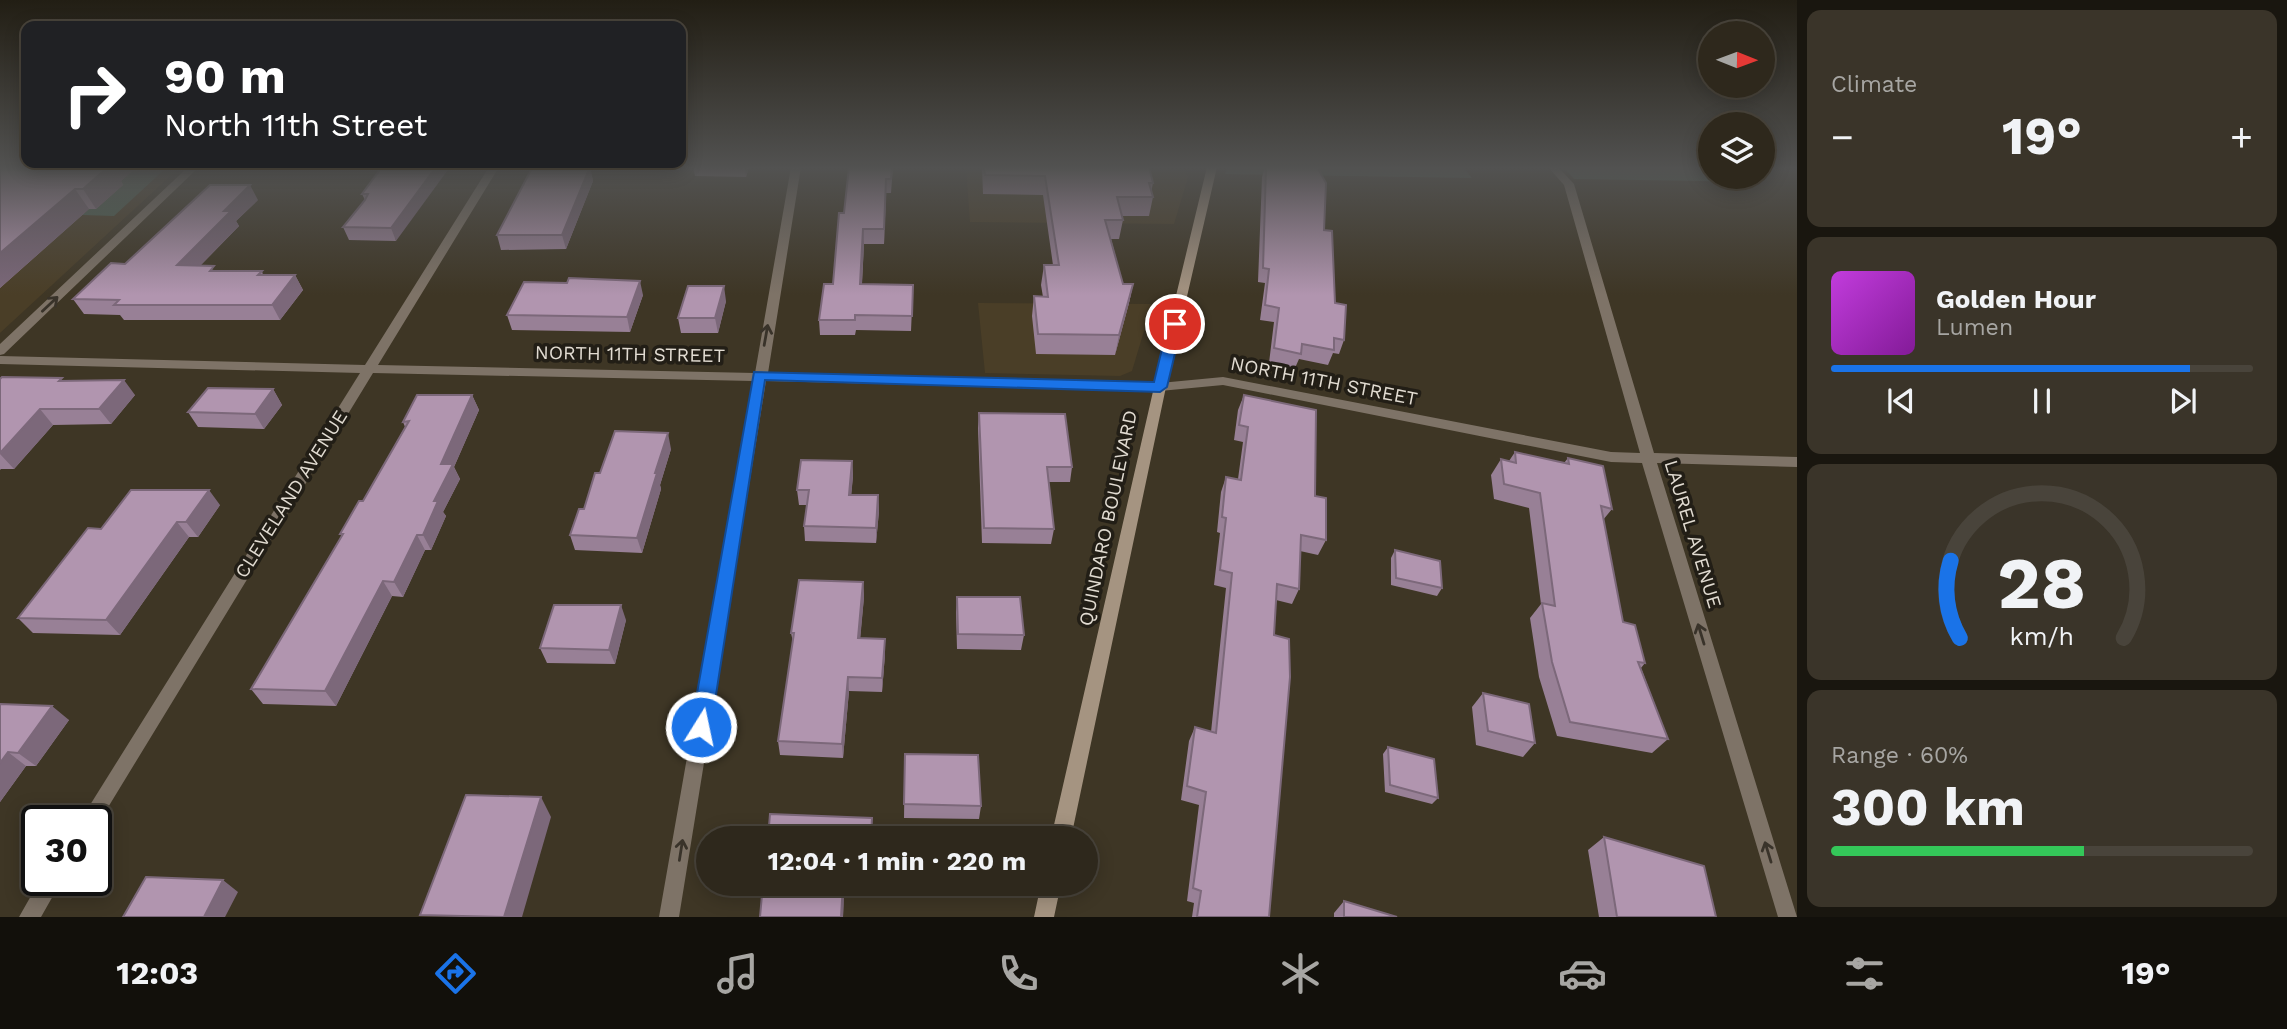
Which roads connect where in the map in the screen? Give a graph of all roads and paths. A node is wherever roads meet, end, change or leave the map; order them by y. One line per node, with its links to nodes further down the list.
1 (149, 210): 6 (street, one-way to 1)
2 (467, 210): 8 (street, CLEVELAND AVENUE)
3 (788, 210): 9 (street, one-way to 3)
4 (1202, 210): 10 (main road, QUINDARO BOULEVARD)
5 (1576, 210): 11 (street, LAUREL AVENUE)
6 (0, 351)
7 (0, 360): 8 (street, NORTH 11TH STREET)
8 (368, 370): 9 (street, NORTH 11TH STREET); 13 (street, CLEVELAND AVENUE)
9 (759, 375): 10 (street, NORTH 11TH STREET); 18 (street, one-way to 9)
10 (1160, 387): 11 (street, NORTH 11TH STREET); 14 (main road, QUINDARO BOULEVARD)
11 (1647, 458): 12 (street, NORTH 11TH STREET); 20 (street, LAUREL AVENUE, one-way to 11)
12 (1797, 462)
13 (99, 805)
14 (1064, 826)
15 (42, 896): 17 (street)
16 (1048, 896): 19 (main road)
17 (29, 917)
18 (670, 917)
19 (1044, 917)
20 (1788, 917)

